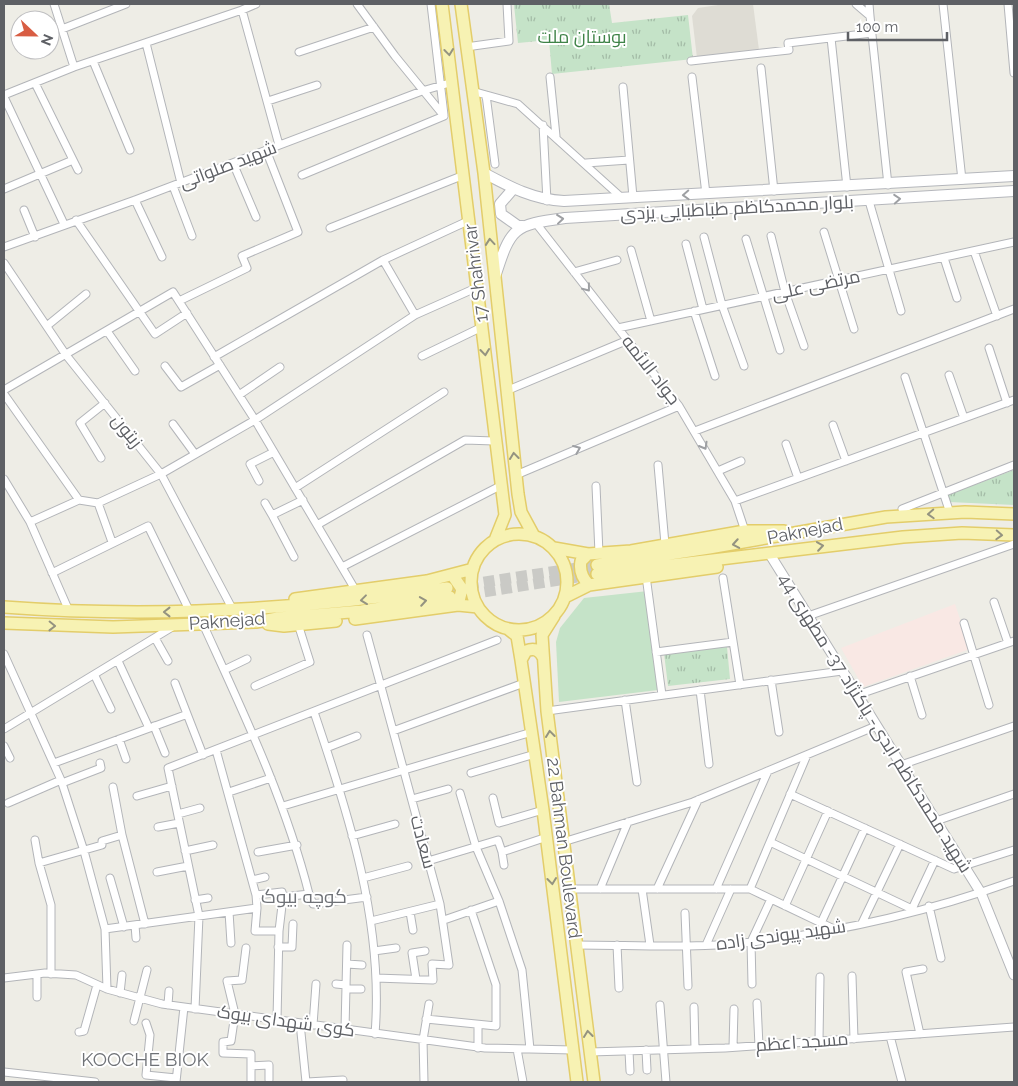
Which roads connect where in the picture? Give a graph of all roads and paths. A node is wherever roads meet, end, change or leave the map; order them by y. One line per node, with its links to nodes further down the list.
1 (54, 4): 16 (street)
2 (126, 4): 16 (street)
3 (256, 4): 13 (street)
4 (357, 4): 15 (street)
5 (431, 4): 31 (street)
6 (442, 4): 29 (main road, 17 Shahrivar, one-way to 29)
7 (461, 4): 20 (main road, 17 Shahrivar)
8 (507, 4): 20 (street)
9 (856, 4): 14 (street)
10 (869, 4): 14 (street)
11 (943, 4): 57 (street)
12 (1008, 4): 26 (street)
13 (242, 10): 19 (street); 38 (street)
14 (870, 16): 17 (street)
15 (374, 27): 21 (street); 34 (street)
16 (62, 29): 24 (street)
17 (872, 33): 18 (street); 60 (street)
18 (830, 38): 23 (street); 62 (street)
19 (146, 43): 22 (street); 59 (street)
20 (466, 47): 35 (main road, 17 Shahrivar)
21 (299, 52)
22 (93, 61): 24 (street); 44 (street)
23 (691, 61)
24 (74, 67): 30 (street)
25 (761, 68): 66 (street)
26 (1014, 73)
27 (550, 77): 42 (street)
28 (692, 77): 67 (street)
29 (452, 82): 31 (street, شهید صلواتی); 40 (main road, 17 Shahrivar)
30 (35, 83): 37 (street); 46 (street)
31 (441, 84): 34 (street, شهید صلواتی); 39 (street)
32 (317, 85): 38 (street)
33 (623, 87): 47 (street)
34 (422, 91): 39 (street); 43 (street, شهید صلواتی)
35 (472, 91): 36 (street); 52 (main road, 17 Shahrivar)
36 (486, 95): 41 (street); 50 (street)
37 (4, 96): 53 (street)
38 (268, 102): 43 (street)
39 (444, 116): 40 (street); 54 (street)
40 (458, 121): 55 (main road, 17 Shahrivar)
41 (543, 125): 42 (street); 71 (street)
42 (556, 136): 49 (street)
43 (279, 145): 45 (street, شهید صلواتی)
44 (130, 150)
45 (266, 150): 48 (street, شهید صلواتی); 106 (street)
46 (73, 160): 51 (street); 53 (street)
47 (629, 160): 49 (street); 69 (street)
48 (233, 163): 59 (street, شهید صلواتی); 74 (street)
49 (586, 163): 69 (street)
50 (495, 164)
51 (78, 170)
52 (484, 173): 64 (main road, بلوار محمدکاظم طباطبایی یزدی); 99 (main road, 17 Shahrivar, one-way to 52)
53 (39, 174): 63 (street); 78 (street)
54 (302, 175)
55 (464, 175): 76 (main road, 17 Shahrivar); 80 (street)
56 (1014, 176): 57 (main road, بلوار محمدکاظم طباطبایی یزدی)
57 (962, 180): 58 (main road, بلوار محمدکاظم طباطبایی یزدی)
58 (936, 182): 60 (main road, بلوار محمدکاظم طباطبایی یزدی); 68 (main road)
59 (181, 183): 61 (street, شهید صلواتی)
60 (888, 185): 62 (main road, بلوار محمدکاظم طباطبایی یزدی)
61 (173, 186): 70 (street, شهید صلواتی); 83 (street)
62 (847, 187): 66 (main road, بلوار محمدکاظم طباطبایی یزدی)
63 (4, 189)
64 (513, 189): 71 (main road, بلوار محمدکاظم طباطبایی یزدی); 79 (main road)
65 (1014, 190): 68 (main road, بلوار محمدکاظم طباطبایی یزدی)
66 (774, 191): 67 (main road, بلوار محمدکاظم طباطبایی یزدی)
67 (706, 194): 69 (main road, بلوار محمدکاظم طباطبایی یزدی, one-way to 69)
68 (937, 196): 72 (main road, بلوار محمدکاظم طباطبایی یزدی, one-way to 68)
69 (627, 197): 71 (main road, بلوار محمدکاظم طباطبایی یزدی)
70 (135, 200): 75 (street, شهید صلواتی); 92 (street)
71 (547, 201)
72 (868, 201): 77 (main road, بلوار محمدکاظم طباطبایی یزدی, one-way to 72); 97 (street)
73 (24, 210): 82 (street)
74 (256, 217)
75 (76, 220): 78 (street, شهید صلواتی); 110 (street)
76 (470, 220): 94 (street); 101 (main road, 17 Shahrivar)
77 (535, 222): 79 (main road, بلوار محمدکاظم طباطبایی یزدی); 98 (street, جواد الائمه)
78 (64, 224): 82 (street, شهید صلواتی)
79 (522, 226): 99 (main road)
80 (330, 228)
81 (824, 232): 100 (street)
82 (35, 236): 89 (street, شهید صلواتی)
83 (192, 236)
84 (770, 236): 102 (street)
85 (704, 237): 107 (street)
86 (746, 239): 104 (street)
87 (1014, 242): 91 (street, مرتضی علی)
88 (686, 244): 108 (street)
89 (4, 246)
90 (631, 250): 116 (street)
91 (974, 251): 93 (street, مرتضی علی); 115 (street)
92 (162, 258)
93 (944, 258): 97 (street, مرتضی علی); 105 (street)
94 (383, 260): 114 (street); 128 (street)
95 (617, 260): 98 (street)
96 (4, 263): 117 (street, زیتون)
97 (889, 269): 100 (street, مرتضی علی); 112 (street)
98 (574, 272): 119 (street, جواد الائمه, one-way to 119)
99 (494, 280): 138 (main road, 17 Shahrivar)
100 (838, 280): 102 (street, مرتضی علی); 120 (street)
101 (478, 287): 114 (street); 118 (main road, 17 Shahrivar)
102 (785, 292): 104 (street, مرتضی علی); 123 (street)
103 (86, 294): 117 (street)
104 (763, 296): 107 (street, مرتضی علی); 125 (street)
105 (957, 298)
106 (179, 301): 110 (street); 113 (street)
107 (722, 305): 108 (street, مرتضی علی); 131 (street)
108 (703, 309): 111 (street, مرتضی علی)
109 (1014, 310): 115 (street)
110 (140, 311): 113 (street); 121 (street)
111 (694, 311): 116 (street, مرتضی علی); 135 (street)
112 (901, 311)
113 (187, 313): 128 (street)
114 (415, 315): 146 (street)
115 (997, 316): 149 (street)
116 (651, 321): 119 (street, مرتضی علی)
117 (48, 326): 126 (street, زیتون)
118 (482, 327): 127 (street); 151 (main road, 17 Shahrivar, one-way to 151)
119 (618, 328): 122 (street, جواد الائمه)
120 (854, 329)
121 (107, 331): 126 (street); 133 (street)
122 (628, 340): 138 (street); 144 (street, جواد الائمه)
123 (804, 346)
124 (989, 348): 142 (street)
125 (780, 350)
126 (66, 355): 137 (street); 143 (street, زیتون)
127 (422, 356)
128 (214, 357): 129 (street)
129 (220, 365): 130 (street); 141 (street)
130 (165, 366)
131 (744, 366)
132 (280, 368): 141 (street)
133 (135, 371)
134 (949, 375): 145 (street)
135 (715, 376)
136 (905, 377): 150 (street)
137 (4, 390)
138 (506, 391): 162 (main road, 17 Shahrivar, one-way to 138)
139 (444, 392): 168 (street)
140 (4, 394): 170 (street)
141 (239, 395): 146 (street)
142 (1011, 401): 145 (street)
143 (105, 403): 155 (street); 161 (street, زیتون)
144 (679, 406): 149 (street, جواد الائمه); 162 (street, one-way to 144)
145 (964, 418): 150 (street)
146 (255, 420): 153 (street); 154 (street)
147 (173, 424): 154 (street)
148 (833, 425): 157 (street)
149 (695, 431): 160 (street, جواد الائمه, one-way to 160)
150 (924, 433): 157 (street); 169 (street)
151 (494, 441): 166 (main road, 17 Shahrivar); 182 (street)
152 (786, 444): 163 (street)
153 (274, 452): 165 (street); 168 (street)
154 (195, 454): 161 (street)
155 (101, 458)
156 (741, 461): 160 (street)
157 (846, 461): 163 (street)
158 (658, 464): 189 (street)
159 (1014, 465): 169 (street)
160 (718, 471): 172 (street, جواد الائمه)
161 (161, 474): 174 (street); 209 (street, زیتون)
162 (516, 475): 176 (main road, 17 Shahrivar)
163 (798, 478): 172 (street)
164 (4, 479): 181 (street)
165 (259, 481)
166 (500, 486): 180 (main road, 17 Shahrivar); 195 (street)
167 (596, 486): 192 (street)
168 (295, 488): 171 (street)
169 (943, 492): 175 (street); 177 (street)
170 (79, 500): 174 (street); 181 (street)
171 (302, 500): 179 (street); 182 (street)
172 (735, 501): 183 (street, جواد الائمه)
173 (265, 502): 179 (street)
174 (98, 503): 188 (street)
175 (902, 509)
176 (521, 512): 180 (main road); 186 (main road, 17 Shahrivar)
177 (950, 513): 178 (main road, Paknejad); 184 (main road, Paknejad, one-way to 184)
178 (1014, 514)
179 (272, 515): 194 (street)
180 (505, 516): 187 (main road)
181 (30, 522): 197 (street)
182 (317, 525): 195 (street)
183 (745, 531): 184 (main road); 189 (main road)
184 (793, 532): 193 (main road, Paknejad, one-way to 193)
185 (1014, 535): 193 (main road, one-way to 185)
186 (534, 536): 187 (main road); 191 (main road)
187 (495, 540): 196 (main road)
188 (112, 542): 197 (street); 211 (street)
189 (665, 544): 192 (main road)
190 (1014, 544): 213 (street)
191 (554, 548): 192 (main road); 204 (main road)
192 (594, 553): 201 (main road)
193 (769, 553): 199 (main road); 213 (street, شهید محمدکاظم ابدی- پاکنژاد 37- مطهری 44)
194 (294, 557)
195 (342, 567): 202 (street)
196 (473, 569): 198 (main road); 207 (main road)
197 (52, 573): 210 (street)
198 (453, 576): 202 (main road); 203 (main road)
199 (646, 576): 201 (main road); 226 (street)
200 (723, 578): 224 (street)
201 (590, 585): 204 (main road)
202 (356, 591): 208 (main road)
203 (452, 597): 207 (main road); 208 (main road, Paknejad, one-way to 208); 214 (main road, Paknejad, one-way to 203); 217 (main road)
204 (565, 597): 212 (main road)
205 (994, 602): 225 (street)
206 (4, 607): 210 (main road, Paknejad)
207 (478, 607): 220 (main road)
208 (254, 608): 209 (main road, Paknejad)
209 (233, 610): 211 (main road, Paknejad)
210 (69, 611): 211 (main road, Paknejad, one-way to 210)
211 (190, 612)
212 (554, 616): 220 (main road); 229 (main road, 22 Bahman Boulevard)
213 (808, 616): 236 (street, شهید محمدکاظم ابدی- پاکنژاد 37- مطهری 44)
214 (254, 622): 216 (main road, Paknejad); 217 (main road)
215 (4, 623): 219 (main road, Paknejad, one-way to 219)
216 (203, 624): 219 (main road, Paknejad); 235 (street)
217 (298, 624): 243 (street)
218 (964, 624): 228 (street)
219 (176, 625): 222 (street)
220 (508, 629): 231 (main road, 22 Bahman Boulevard)
221 (367, 635): 244 (street, سعادت)
222 (155, 638): 232 (street); 233 (street)
223 (498, 640): 244 (street)
224 (733, 642): 226 (street); 242 (street)
225 (1011, 642): 228 (street)
226 (656, 652): 247 (street)
227 (4, 654): 234 (street)
228 (974, 654): 238 (street); 249 (street)
229 (543, 656): 231 (main road); 251 (main road, 22 Bahman Boulevard)
230 (246, 659): 235 (street)
231 (521, 660): 241 (main road, 22 Bahman Boulevard)
232 (118, 661): 237 (street); 258 (street)
233 (168, 661)
234 (6, 664): 253 (street)
235 (224, 670): 263 (street)
236 (842, 671): 239 (street); 246 (street, شهید محمدکاظم ابدی- پاکنژاد 37- مطهری 44)
237 (95, 676): 250 (street); 253 (street)
238 (910, 676): 246 (street); 255 (street)
239 (771, 680): 242 (street); 262 (street)
240 (175, 683): 254 (street)
241 (524, 683): 260 (street); 261 (main road, 22 Bahman Boulevard)
242 (740, 685): 245 (street)
243 (255, 686)
244 (381, 687): 252 (street); 260 (street, سعادت)
245 (700, 690): 247 (street); 277 (street)
246 (857, 694): 256 (street, شهید محمدکاظم ابدی- پاکنژاد 37- مطهری 44)
247 (662, 695): 248 (street)
248 (625, 700): 251 (street); 284 (street)
249 (989, 705)
250 (111, 709)
251 (547, 711): 313 (main road, 22 Bahman Boulevard, one-way to 251)
252 (314, 712): 263 (street); 267 (street)
253 (32, 714): 259 (street); 275 (street)
254 (186, 714): 258 (street); 271 (street)
255 (922, 715)
256 (876, 726): 272 (street); 278 (street, شهید محمدکاظم ابدی- پاکنژاد 37- مطهری 44)
257 (1014, 726): 278 (street)
258 (152, 727): 265 (street); 269 (street)
259 (4, 730)
260 (393, 731): 279 (street, سعادت)
261 (532, 732): 270 (main road, 22 Bahman Boulevard); 279 (street)
262 (779, 732)
263 (253, 736): 268 (street); 282 (street)
264 (357, 736): 267 (street)
265 (119, 739): 274 (street); 275 (street)
266 (4, 746): 273 (street)
267 (326, 748): 288 (street)
268 (216, 750): 271 (street); 289 (street)
269 (165, 753)
270 (535, 754): 281 (street); 300 (main road, 22 Bahman Boulevard)
271 (203, 755): 285 (street)
272 (807, 755): 280 (street); 291 (street)
273 (10, 758)
274 (126, 759)
275 (54, 763): 283 (street)
276 (100, 763): 283 (street)
277 (709, 764)
278 (901, 765): 303 (street, شهید محمدکاظم ابدی- پاکنژاد 37- مطهری 44)
279 (403, 769): 288 (street); 295 (street, سعادت)
280 (768, 771): 296 (street); 343 (street)
281 (471, 773)
282 (271, 778): 289 (street); 298 (street)
283 (62, 782): 297 (street); 320 (street)
284 (637, 782)
285 (172, 786): 293 (street); 302 (street)
286 (113, 787): 309 (street)
287 (448, 789): 295 (street)
288 (339, 790): 298 (street); 310 (street)
289 (228, 792): 337 (street)
290 (460, 793): 318 (street)
291 (790, 794): 301 (street); 314 (street)
292 (1014, 794): 303 (street)
293 (137, 796)
294 (493, 798): 300 (street)
295 (412, 799): 326 (street, سعادت)
296 (698, 800): 304 (street); 342 (street)
297 (8, 803)
298 (283, 806): 317 (street)
299 (200, 808): 302 (street)
300 (543, 810): 311 (main road, 22 Bahman Boulevard)
301 (828, 811): 308 (street); 324 (street)
302 (178, 814): 305 (street)
303 (936, 821): 331 (street, شهید محمدکاظم ابدی- پاکنژاد 37- مطهری 44)
304 (628, 822): 313 (street); 340 (street)
305 (180, 823): 307 (street); 321 (street)
306 (394, 824): 310 (street)
307 (158, 827)
308 (865, 828): 315 (street); 333 (street)
309 (122, 835): 320 (street); 370 (street)
310 (352, 836): 336 (street)
311 (547, 837): 323 (street); 375 (main road, 22 Bahman Boulevard, one-way to 375)
312 (35, 840): 327 (street)
313 (563, 842): 339 (main road, 22 Bahman Boulevard)
314 (770, 842): 324 (street); 345 (street)
315 (900, 844): 325 (street); 346 (street)
316 (213, 845): 321 (street)
317 (297, 845): 322 (street); 348 (street)
318 (476, 846): 323 (street); 326 (street); 355 (street)
319 (1014, 850): 331 (street)
320 (84, 851): 327 (street); 376 (street)
321 (185, 851): 329 (street)
322 (258, 852)
323 (502, 852): 328 (street)
324 (806, 859): 333 (street); 357 (street)
325 (935, 860): 331 (street); 361 (street)
326 (428, 861): 356 (street, سعادت)
327 (39, 863): 401 (street)
328 (504, 864)
329 (188, 866): 332 (street); 354 (street)
330 (408, 866): 336 (street)
331 (965, 868): 347 (street, شهید محمدکاظم ابدی- پاکنژاد 37- مطهری 44)
332 (157, 872)
333 (842, 876): 346 (street); 368 (street)
334 (110, 878): 374 (street)
335 (265, 878): 337 (street)
336 (362, 878): 351 (street)
337 (252, 880): 349 (street)
338 (1014, 881): 347 (street, شهید پیوندی زاده)
339 (569, 889): 340 (street); 373 (main road, 22 Bahman Boulevard)
340 (600, 889): 341 (street)
341 (642, 889): 342 (street); 386 (street)
342 (657, 889): 343 (street)
343 (716, 889): 344 (street)
344 (731, 889): 345 (street); 388 (street)
345 (750, 889): 353 (street)
346 (877, 892): 361 (street); 369 (street)
347 (981, 893): 358 (street, شهید پیوندی زاده); 399 (street, شهید محمدکاظم ابدی- پاکنژاد 37- مطهری 44)
348 (309, 894): 350 (street); 351 (street)
349 (256, 895): 350 (street); 359 (street)
350 (283, 897): 379 (street)
351 (367, 897): 367 (street)
352 (208, 898): 354 (street)
353 (771, 899): 357 (street); 381 (street)
354 (195, 900): 365 (street)
355 (499, 901): 360 (street); 450 (street)
356 (440, 904): 363 (street); 366 (street, سعادت)
357 (785, 906): 368 (street)
358 (929, 906): 361 (street, شهید پیوندی زاده); 394 (street)
359 (257, 908): 362 (street); 379 (street)
360 (471, 910): 366 (street); 436 (street)
361 (913, 910): 369 (street, شهید پیوندی زاده)
362 (229, 912): 365 (street); 382 (street)
363 (410, 912): 367 (street); 377 (street)
364 (685, 913): 387 (street)
365 (199, 916): 370 (street); 428 (street)
366 (444, 920): 407 (street, سعادت)
367 (371, 921): 392 (street)
368 (821, 923): 378 (street)
369 (862, 923): 378 (street, شهید پیوندی زاده)
370 (145, 924): 372 (street)
371 (293, 924): 389 (street)
372 (135, 925): 374 (street); 380 (street)
373 (574, 925): 375 (main road); 383 (main road, 22 Bahman Boulevard)
374 (124, 926): 376 (street)
375 (558, 927): 452 (main road, 22 Bahman Boulevard)
376 (105, 929): 415 (street)
377 (413, 930)
378 (836, 930): 381 (street, شهید پیوندی زاده)
379 (279, 931): 389 (street)
380 (136, 938)
381 (750, 942): 388 (street, شهید پیوندی زاده); 410 (street)
382 (231, 943)
383 (576, 944): 385 (street, شهید پیوندی زاده); 456 (main road, 22 Bahman Boulevard, one-way to 383)
384 (347, 945): 395 (street)
385 (617, 945): 386 (street, شهید پیوندی زاده); 414 (street)
386 (650, 945): 387 (street, شهید پیوندی زاده)
387 (684, 945): 388 (street, شهید پیوندی زاده); 412 (street)
388 (706, 945)
389 (278, 947): 431 (street)
390 (246, 948): 429 (street)
391 (396, 948): 392 (street)
392 (374, 951): 406 (street)
393 (425, 951): 407 (street)
394 (941, 958)
395 (347, 964): 396 (street); 413 (street)
396 (362, 965)
397 (923, 969): 441 (street)
398 (148, 970): 420 (street)
399 (1013, 971)
400 (37, 974): 401 (street, کوی شهدای بیوک); 405 (street, کوی شهدای بیوک); 419 (street)
401 (51, 974): 411 (street, کوی شهدای بیوک)
402 (122, 975): 418 (street)
403 (852, 976): 443 (street)
404 (820, 977): 445 (street)
405 (4, 978)
406 (376, 978): 407 (street, سعادت); 440 (street)
407 (416, 979)
408 (316, 984): 435 (street)
409 (336, 984): 413 (street)
410 (752, 984)
411 (97, 985): 415 (street, کوی شهدای بیوک); 439 (street)
412 (688, 986)
413 (346, 987): 416 (street); 438 (street)
414 (619, 988)
415 (106, 989): 418 (street, کوی شهدای بیوک)
416 (361, 989)
417 (169, 991): 423 (street)
418 (120, 993): 420 (street, کوی شهدای بیوک)
419 (37, 997)
420 (140, 998): 423 (street, کوی شهدای بیوک); 432 (street)
421 (757, 1003): 446 (street)
422 (429, 1004): 430 (street)
423 (168, 1005): 425 (street, کوی شهدای بیوک)
424 (660, 1005): 454 (street)
425 (184, 1007): 428 (street, کوی شهدای بیوک); 462 (street)
426 (694, 1007): 451 (street)
427 (734, 1008): 447 (street)
428 (195, 1009): 429 (street, کوی شهدای بیوک)
429 (235, 1014): 431 (street, کوی شهدای بیوک); 457 (street)
430 (426, 1019): 436 (street); 444 (street)
431 (276, 1020): 434 (street, کوی شهدای بیوک)
432 (134, 1021)
433 (146, 1023): 462 (street)
434 (300, 1023): 435 (street, کوی شهدای بیوک); 467 (street)
435 (313, 1025): 438 (street, کوی شهدای بیوک)
436 (478, 1025): 448 (street)
437 (1014, 1027): 441 (street, مسجد اعظم)
438 (345, 1029): 440 (street, کوی شهدای بیوک)
439 (79, 1032)
440 (376, 1034): 444 (street, کوی شهدای بیوک)
441 (920, 1034): 442 (street, مسجد اعظم)
442 (890, 1036): 443 (street, مسجد اعظم); 473 (street)
443 (854, 1039): 445 (street, مسجد اعظم)
444 (424, 1040): 448 (street, کوی شهدای بیوک); 468 (street)
445 (819, 1041): 446 (street, مسجد اعظم)
446 (759, 1046): 447 (street, مسجد اعظم)
447 (733, 1047): 451 (street, مسجد اعظم)
448 (478, 1048): 449 (street, کوی شهدای بیوک)
449 (517, 1049): 450 (street, کوی شهدای بیوک); 469 (street)
450 (530, 1049): 452 (street, کوی شهدای بیوک)
451 (696, 1049): 454 (street, مسجد اعظم)
452 (573, 1050): 470 (main road, 22 Bahman Boulevard)
453 (646, 1050): 454 (street, مسجد اعظم); 455 (street, مسجد اعظم); 458 (street)
454 (663, 1050): 472 (street)
455 (629, 1051): 456 (street, مسجد اعظم); 459 (street)
456 (590, 1052): 471 (main road, 22 Bahman Boulevard)
457 (251, 1066): 463 (street); 466 (street)
458 (647, 1070)
459 (630, 1071)
460 (4, 1072): 461 (street)
461 (72, 1080): 465 (street)
462 (176, 1080)
463 (269, 1080)
464 (343, 1080): 467 (street)
465 (95, 1082)
466 (251, 1082)
467 (306, 1082)
468 (424, 1082)
469 (523, 1082)
470 (577, 1082)
471 (594, 1082)
472 (666, 1082)
473 (902, 1082)

